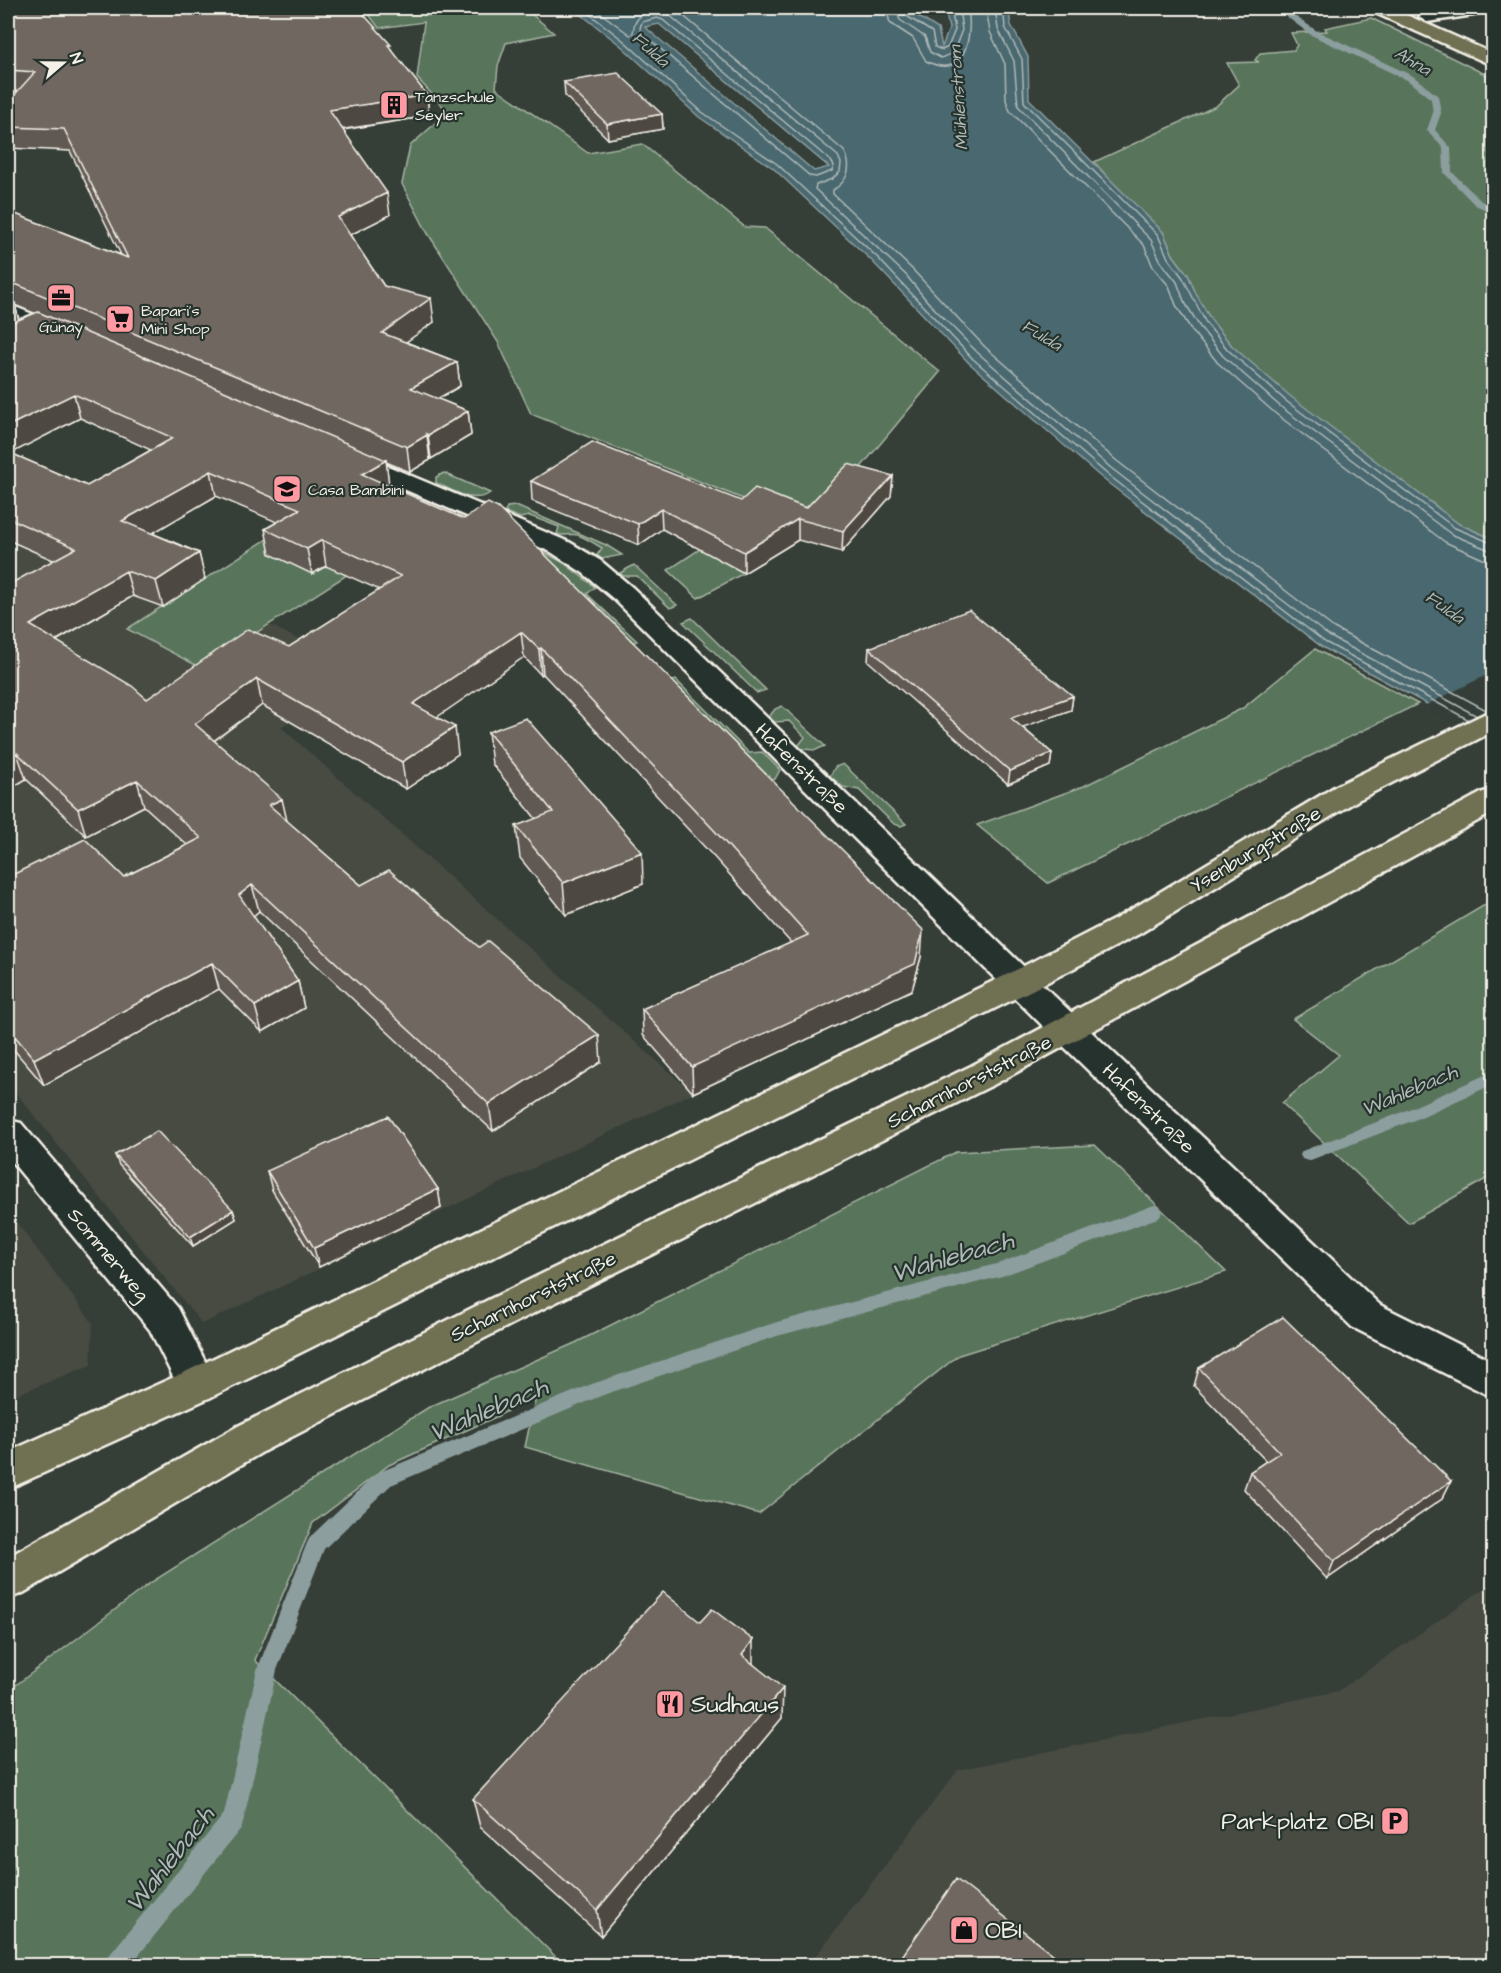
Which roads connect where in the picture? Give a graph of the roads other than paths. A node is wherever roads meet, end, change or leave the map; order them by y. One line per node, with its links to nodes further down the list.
1 (1379, 8): 3 (main road)
2 (1476, 11): 4 (street)
3 (1407, 14): 4 (main road); 6 (main road)
4 (1427, 17): 5 (main road)
5 (1494, 47)
6 (1494, 61)
7 (8, 310): 8 (street)
8 (42, 326): 9 (street); 10 (street)
9 (17, 338)
10 (85, 344)
11 (332, 450): 14 (street, Hafenstraße)
12 (1494, 720): 14 (main road, Ysenburgstraße)
13 (1494, 799): 15 (main road)
14 (1020, 982): 15 (street, Hafenstraße); 18 (main road)
15 (1068, 1030): 17 (street, Hafenstraße); 20 (main road, Scharnhorststraße)
16 (8, 1133): 18 (street, Sommerweg)
17 (1494, 1381)
18 (197, 1385): 19 (main road)
19 (8, 1471)
20 (8, 1579)

